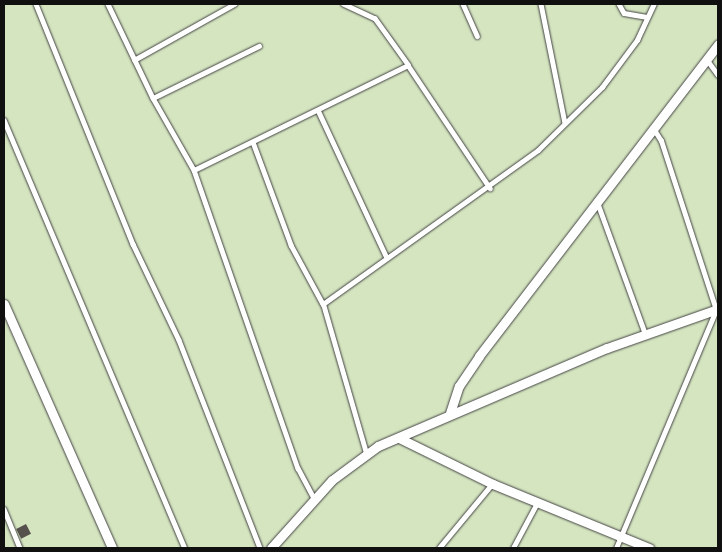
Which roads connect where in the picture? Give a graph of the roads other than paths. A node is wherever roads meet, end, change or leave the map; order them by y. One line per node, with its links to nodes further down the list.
1 (36, 4): 42 (lane)
2 (108, 4): 13 (lane)
3 (234, 4): 13 (lane)
4 (343, 4): 15 (lane)
5 (463, 4): 10 (lane)
6 (541, 4): 20 (lane)
7 (619, 4): 9 (lane)
8 (654, 4): 9 (lane)
9 (647, 17): 20 (lane)
10 (477, 36)
11 (718, 44): 14 (street)
12 (259, 46): 17 (lane)
13 (134, 60): 17 (lane)
14 (708, 61): 16 (lane); 21 (street)
15 (408, 65): 18 (lane); 24 (lane)
16 (718, 75)
17 (153, 98): 23 (lane)
18 (318, 110): 22 (lane); 26 (lane)
19 (4, 120): 41 (lane)
20 (564, 123): 24 (lane)
21 (651, 126): 25 (street); 29 (lane)
22 (253, 142): 23 (lane); 28 (lane)
23 (194, 170): 35 (lane)
24 (490, 188): 26 (lane)
25 (596, 200): 30 (lane); 31 (street)
26 (386, 256): 28 (lane)
27 (4, 304): 40 (street)
28 (323, 304): 33 (lane)
29 (717, 310): 30 (street); 38 (lane)
30 (645, 333): 31 (street)
31 (450, 414): 32 (street)
32 (399, 438): 33 (street); 34 (street)
33 (366, 453): 35 (street)
34 (493, 484): 36 (street); 44 (lane)
35 (316, 501): 43 (street)
36 (537, 503): 38 (street); 45 (lane)
37 (4, 508): 39 (lane)
38 (623, 536): 46 (lane); 47 (street)
39 (20, 548)
40 (112, 548)
41 (185, 548)
42 (260, 548)
43 (271, 548)
44 (439, 548)
45 (513, 548)
46 (616, 548)
47 (649, 548)

